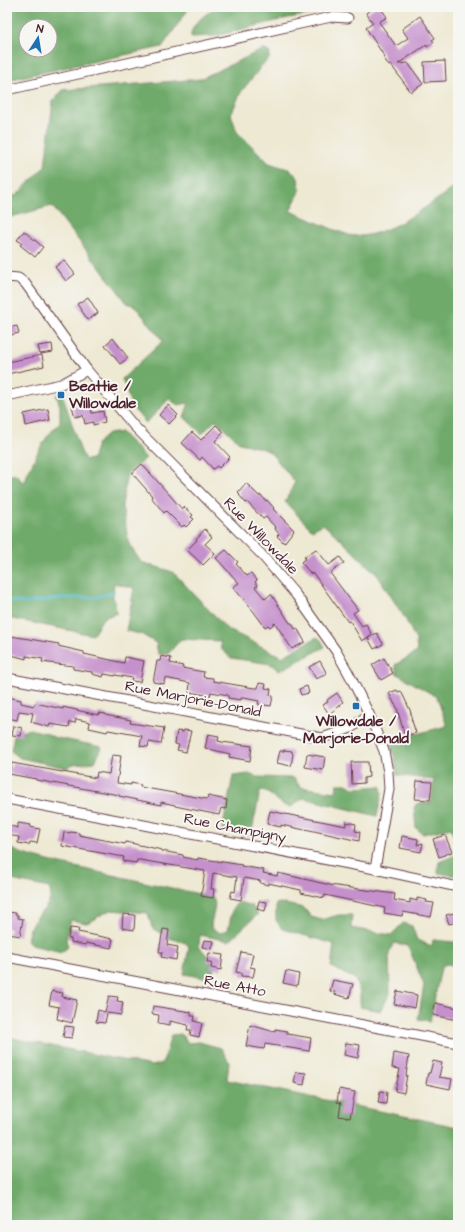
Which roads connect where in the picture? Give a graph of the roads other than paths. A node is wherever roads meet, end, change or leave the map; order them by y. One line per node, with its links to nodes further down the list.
1 (348, 18): 2 (street)
2 (7, 90)
3 (7, 277): 4 (street, Rue Willowdale)
4 (87, 370): 5 (street); 7 (street, Rue Willowdale)
5 (7, 396)
6 (7, 678): 7 (street, Rue Marjorie-Donald)
7 (369, 714): 9 (street, Rue Willowdale)
8 (7, 799): 9 (street, Rue Champigny)
9 (375, 869): 10 (street, Rue Champigny)
10 (458, 887)
11 (7, 957): 12 (street, Rue Atto)
12 (458, 1043)

